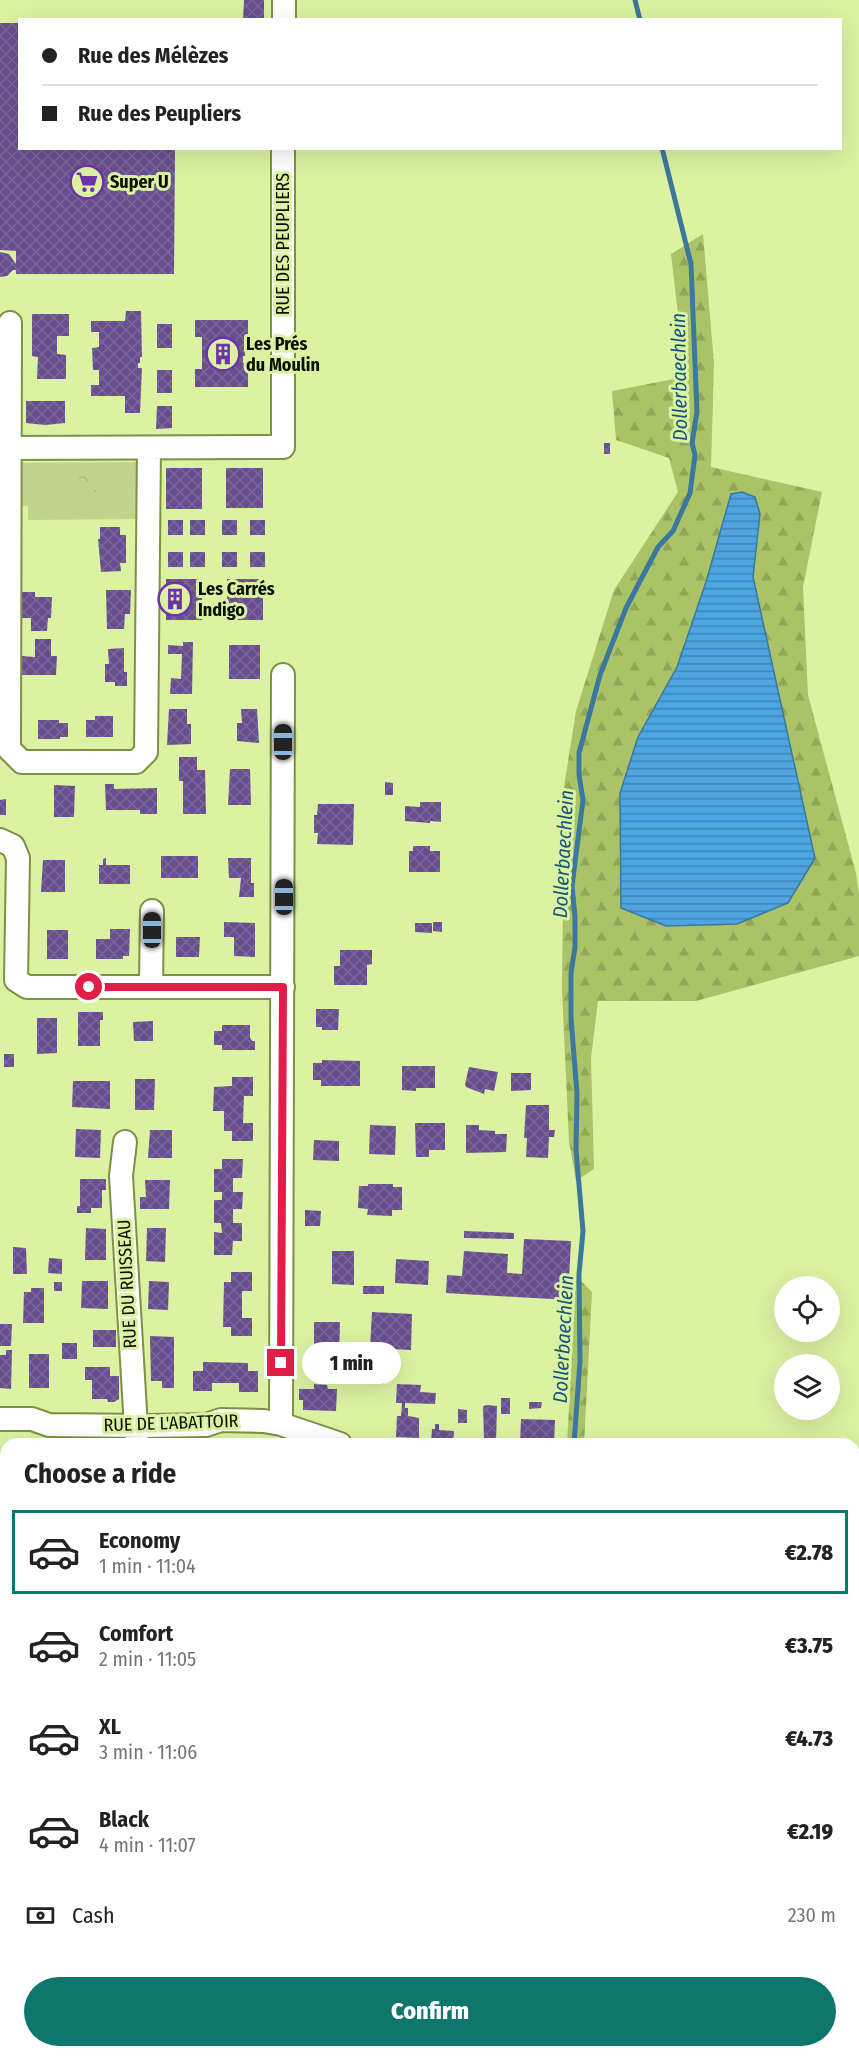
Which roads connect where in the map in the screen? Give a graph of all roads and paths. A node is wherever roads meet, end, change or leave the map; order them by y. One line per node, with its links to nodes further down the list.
1 (284, 0): 2 (street)
2 (284, 18)
3 (283, 150): 6 (street, RUE DES PEUPLIERS)
4 (10, 323): 5 (street)
5 (9, 448): 6 (street); 6 (street)
6 (149, 448)
7 (283, 675): 11 (street)
8 (0, 840): 10 (street)
9 (152, 910): 10 (street)
10 (151, 986): 11 (street)
11 (283, 987): 14 (street)
12 (125, 1142): 15 (street, RUE DU RUISSEAU)
13 (0, 1419): 15 (street, RUE DE L'ABATTOIR)
14 (281, 1424): 15 (street, RUE DE L'ABATTOIR); 16 (street, RUE DE L'ABATTOIR)
15 (136, 1435)
16 (322, 1438)

